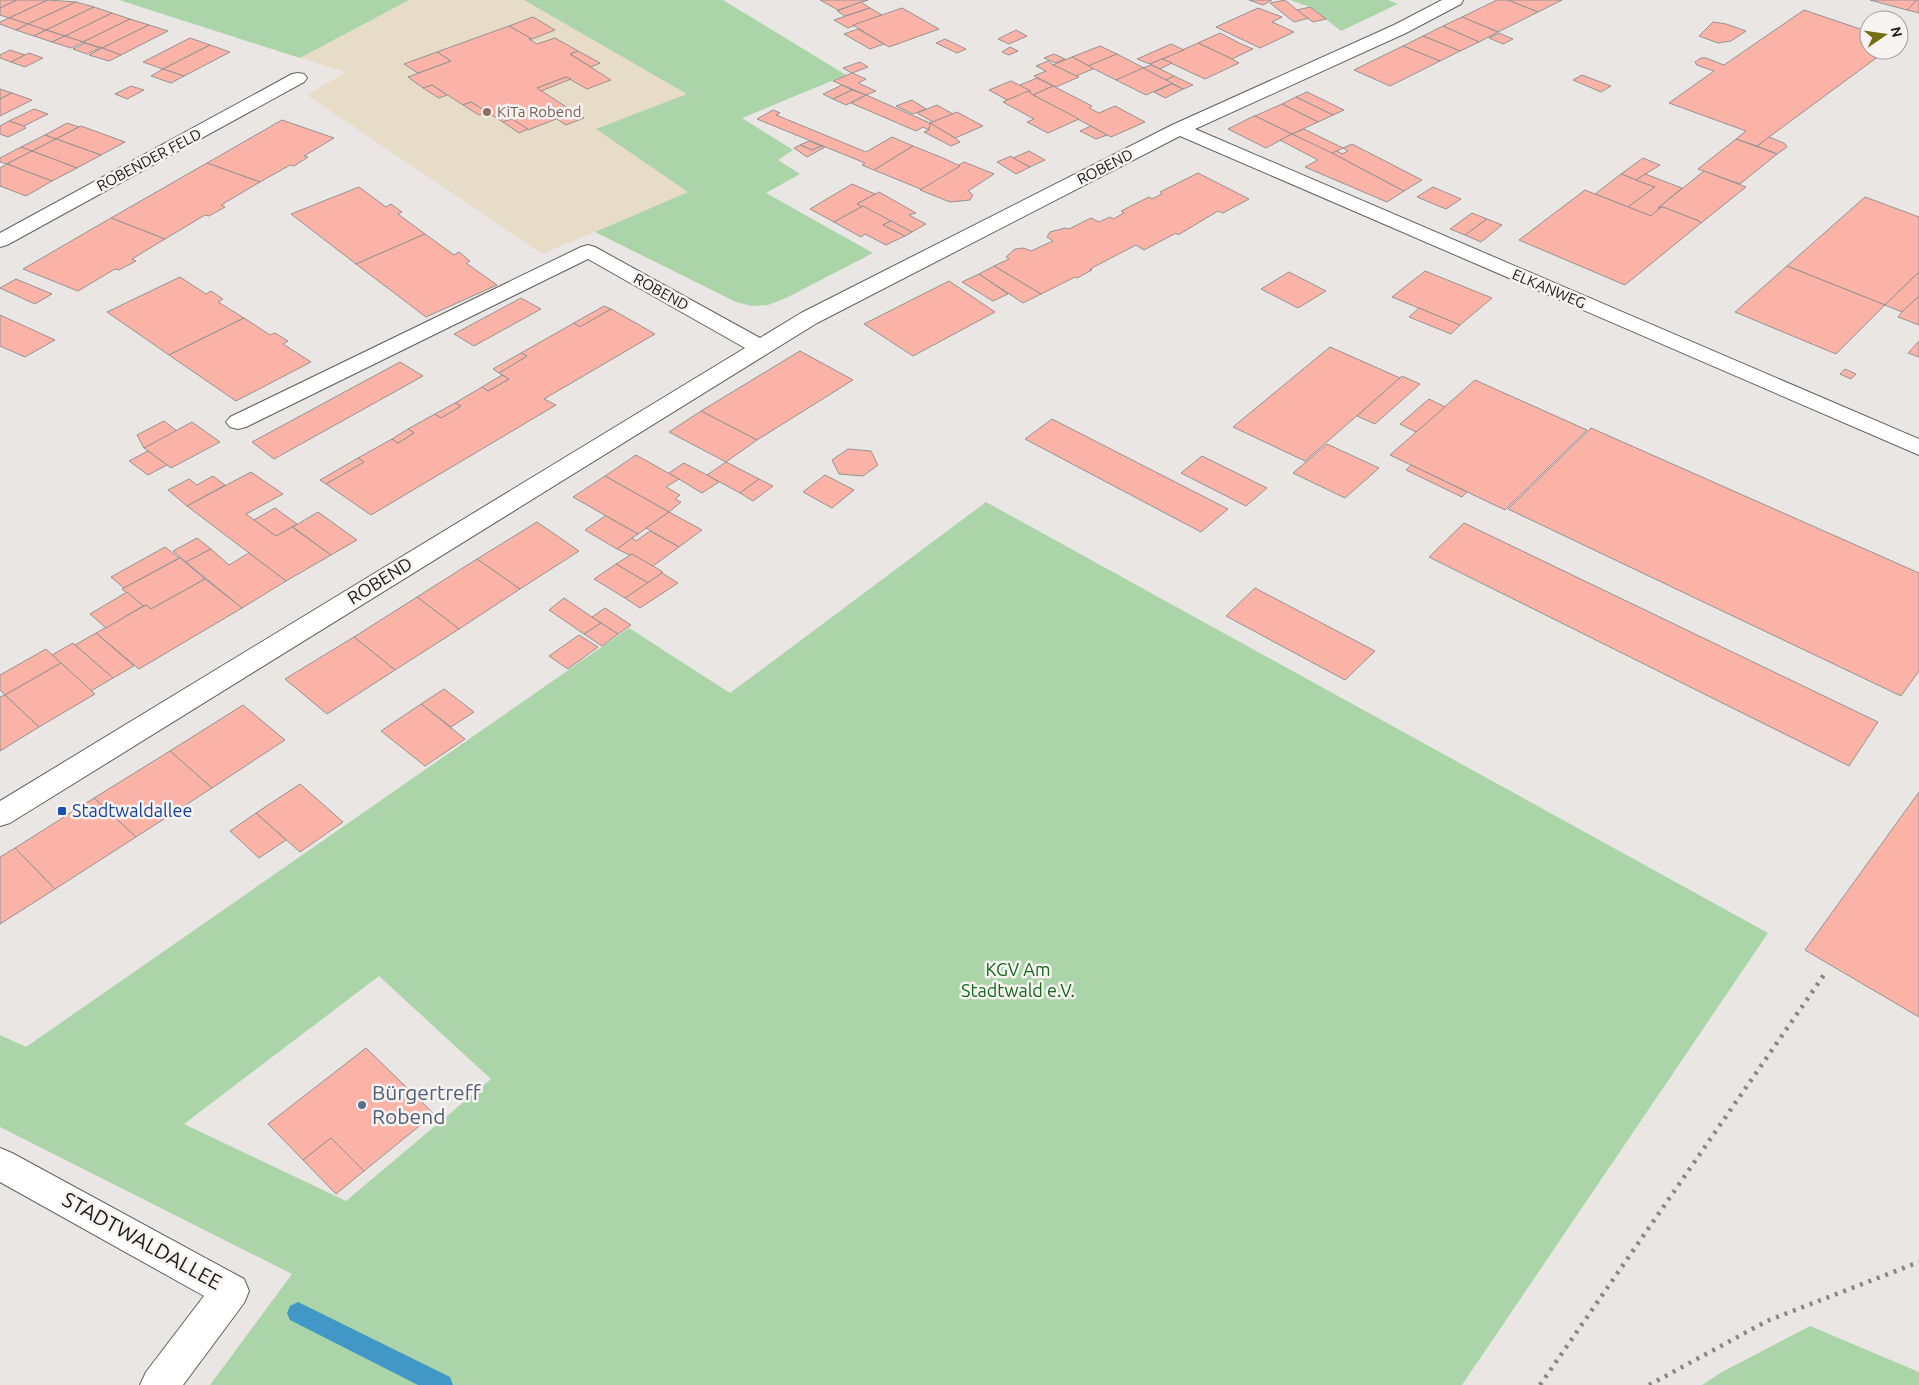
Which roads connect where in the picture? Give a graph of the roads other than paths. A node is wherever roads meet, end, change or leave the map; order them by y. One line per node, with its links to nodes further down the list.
1 (1455, 0): 3 (street, ROBEND)
2 (298, 78): 4 (street, ROBENDER FELD)
3 (1179, 129): 5 (street, ROBEND); 7 (street, ELKANWEG)
4 (0, 240)
5 (760, 348): 6 (street, ROBEND); 8 (street, ROBEND)
6 (238, 422)
7 (1919, 448)
8 (0, 815)
9 (0, 1164): 10 (street, STADTWALDALLEE)
10 (159, 1385)

